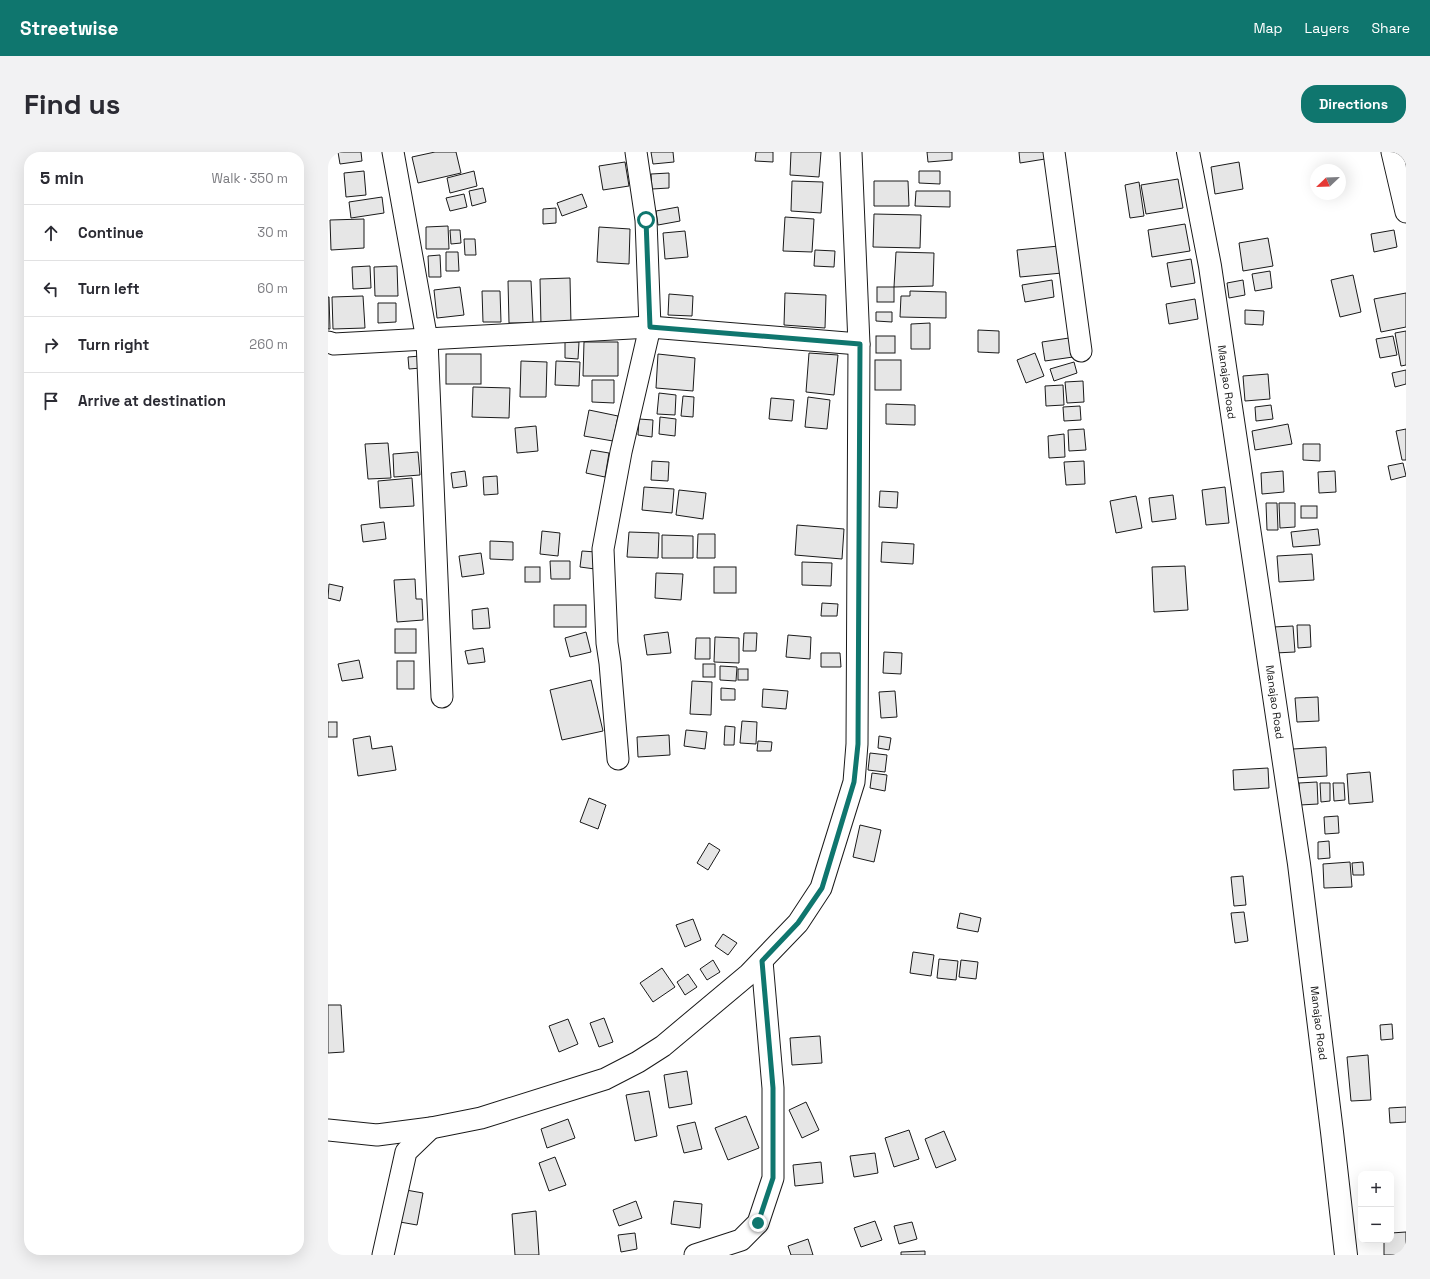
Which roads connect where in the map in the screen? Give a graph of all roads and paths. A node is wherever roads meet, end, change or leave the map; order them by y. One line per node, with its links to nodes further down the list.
1 (393, 152): 9 (street)
2 (636, 152): 8 (street)
3 (850, 152): 11 (street)
4 (1054, 152): 12 (street)
5 (1188, 152): 22 (street, Manajao Road)
6 (1392, 152): 7 (street)
7 (1406, 212)
8 (650, 327): 9 (street); 11 (street); 14 (street)
9 (427, 340): 10 (street); 13 (street)
10 (328, 342)
11 (860, 344): 15 (street)
12 (1081, 351)
13 (442, 697)
14 (618, 758)
15 (762, 961): 16 (street); 21 (street)
16 (431, 1128): 18 (street); 19 (street)
17 (328, 1130): 18 (street)
18 (377, 1135): 19 (street)
19 (406, 1152): 20 (street)
20 (383, 1255)
21 (695, 1255)
22 (1346, 1255)

